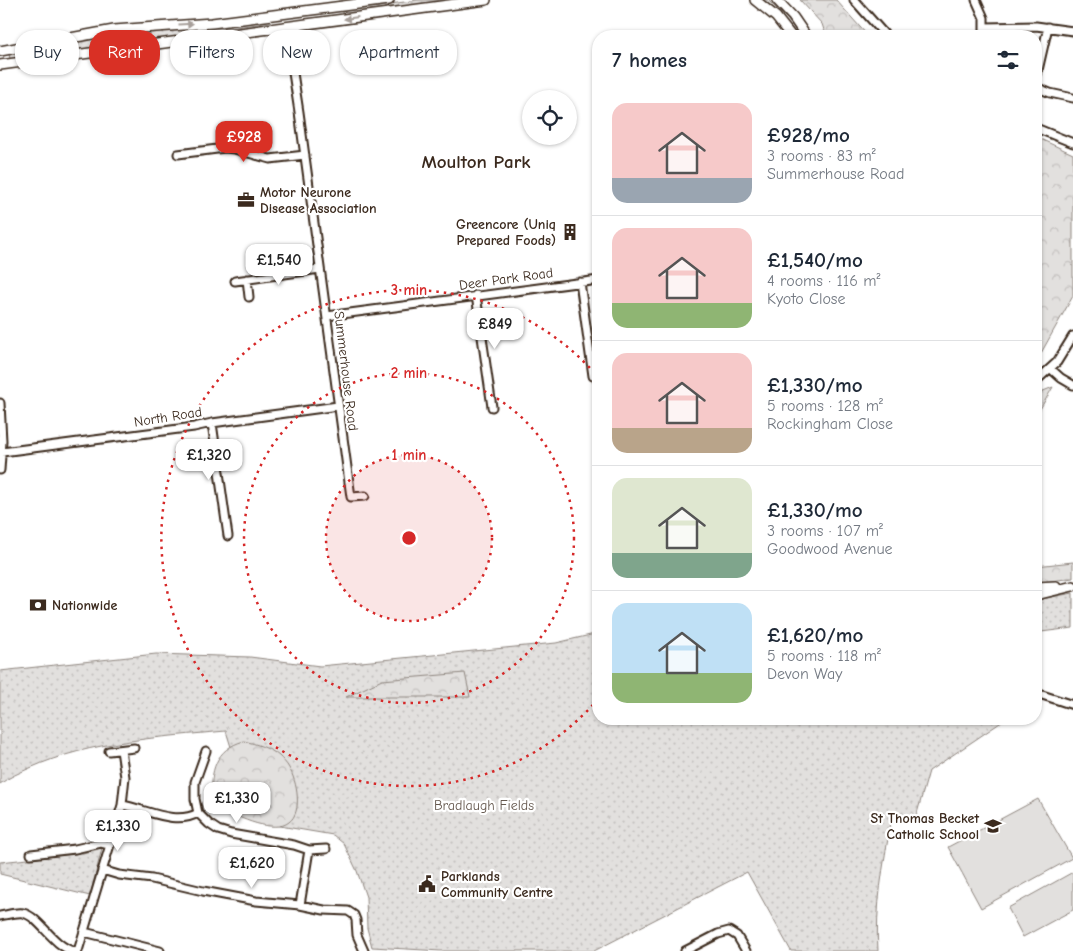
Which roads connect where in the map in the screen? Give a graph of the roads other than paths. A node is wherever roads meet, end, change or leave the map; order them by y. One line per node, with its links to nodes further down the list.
1 (389, 0): 7 (main road)
2 (486, 0): 8 (main road, one-way to 8)
3 (755, 0): 11 (main road)
4 (777, 0): 12 (main road)
5 (854, 0): 13 (street)
6 (976, 0): 9 (street)
7 (212, 23): 8 (main road); 16 (main road, one-way to 7)
8 (286, 27): 18 (main road); 24 (street, Summerhouse Road)
9 (985, 27): 10 (street); 14 (street)
10 (1048, 27): 15 (street); 17 (street)
11 (786, 30)
12 (802, 30)
13 (881, 30)
14 (985, 30)
15 (1073, 31)
16 (0, 52)
17 (1042, 53)
18 (0, 65)
19 (1042, 90): 20 (street)
20 (1073, 98)
21 (1042, 130): 22 (street)
22 (1073, 143)
23 (178, 154): 24 (street)
24 (305, 155): 25 (street, Summerhouse Road)
25 (320, 269): 26 (street); 32 (street, Summerhouse Road)
26 (247, 279): 27 (street); 31 (street)
27 (235, 281)
28 (592, 281): 29 (street, Deer Park Road)
29 (580, 282): 30 (street, Deer Park Road); 34 (street)
30 (476, 295): 32 (street, Deer Park Road); 40 (street)
31 (249, 297)
32 (327, 316): 39 (street, Summerhouse Road)
33 (1073, 336): 35 (street)
34 (592, 363)
35 (1051, 369): 36 (street); 37 (street)
36 (1042, 376)
37 (1073, 385)
38 (0, 403): 42 (street)
39 (338, 406): 41 (street, North Road); 44 (street, Summerhouse Road)
40 (492, 407)
41 (212, 422): 42 (street, North Road); 45 (street)
42 (2, 452): 43 (street)
43 (0, 470)
44 (365, 496)
45 (228, 536)
46 (1073, 586): 47 (main road); 48 (main road)
47 (1042, 587)
48 (1042, 594)
49 (1042, 695): 50 (street)
50 (1073, 705)
51 (134, 748): 52 (street)
52 (121, 750): 53 (street); 55 (street)
53 (109, 751)
54 (206, 751): 56 (street)
55 (122, 805): 56 (street); 57 (street)
56 (198, 813): 59 (street)
57 (109, 845): 60 (street); 63 (street)
58 (326, 849): 59 (street)
59 (309, 850): 64 (street)
60 (48, 852): 61 (street); 62 (street)
61 (31, 854)
62 (49, 860)
63 (102, 870): 64 (street); 66 (street)
64 (300, 905): 70 (street)
65 (0, 916): 67 (street)
66 (84, 932): 68 (street); 69 (street)
67 (73, 951)
68 (78, 951)
69 (160, 951)
70 (364, 951)
71 (685, 951): 72 (street)
72 (746, 951)

